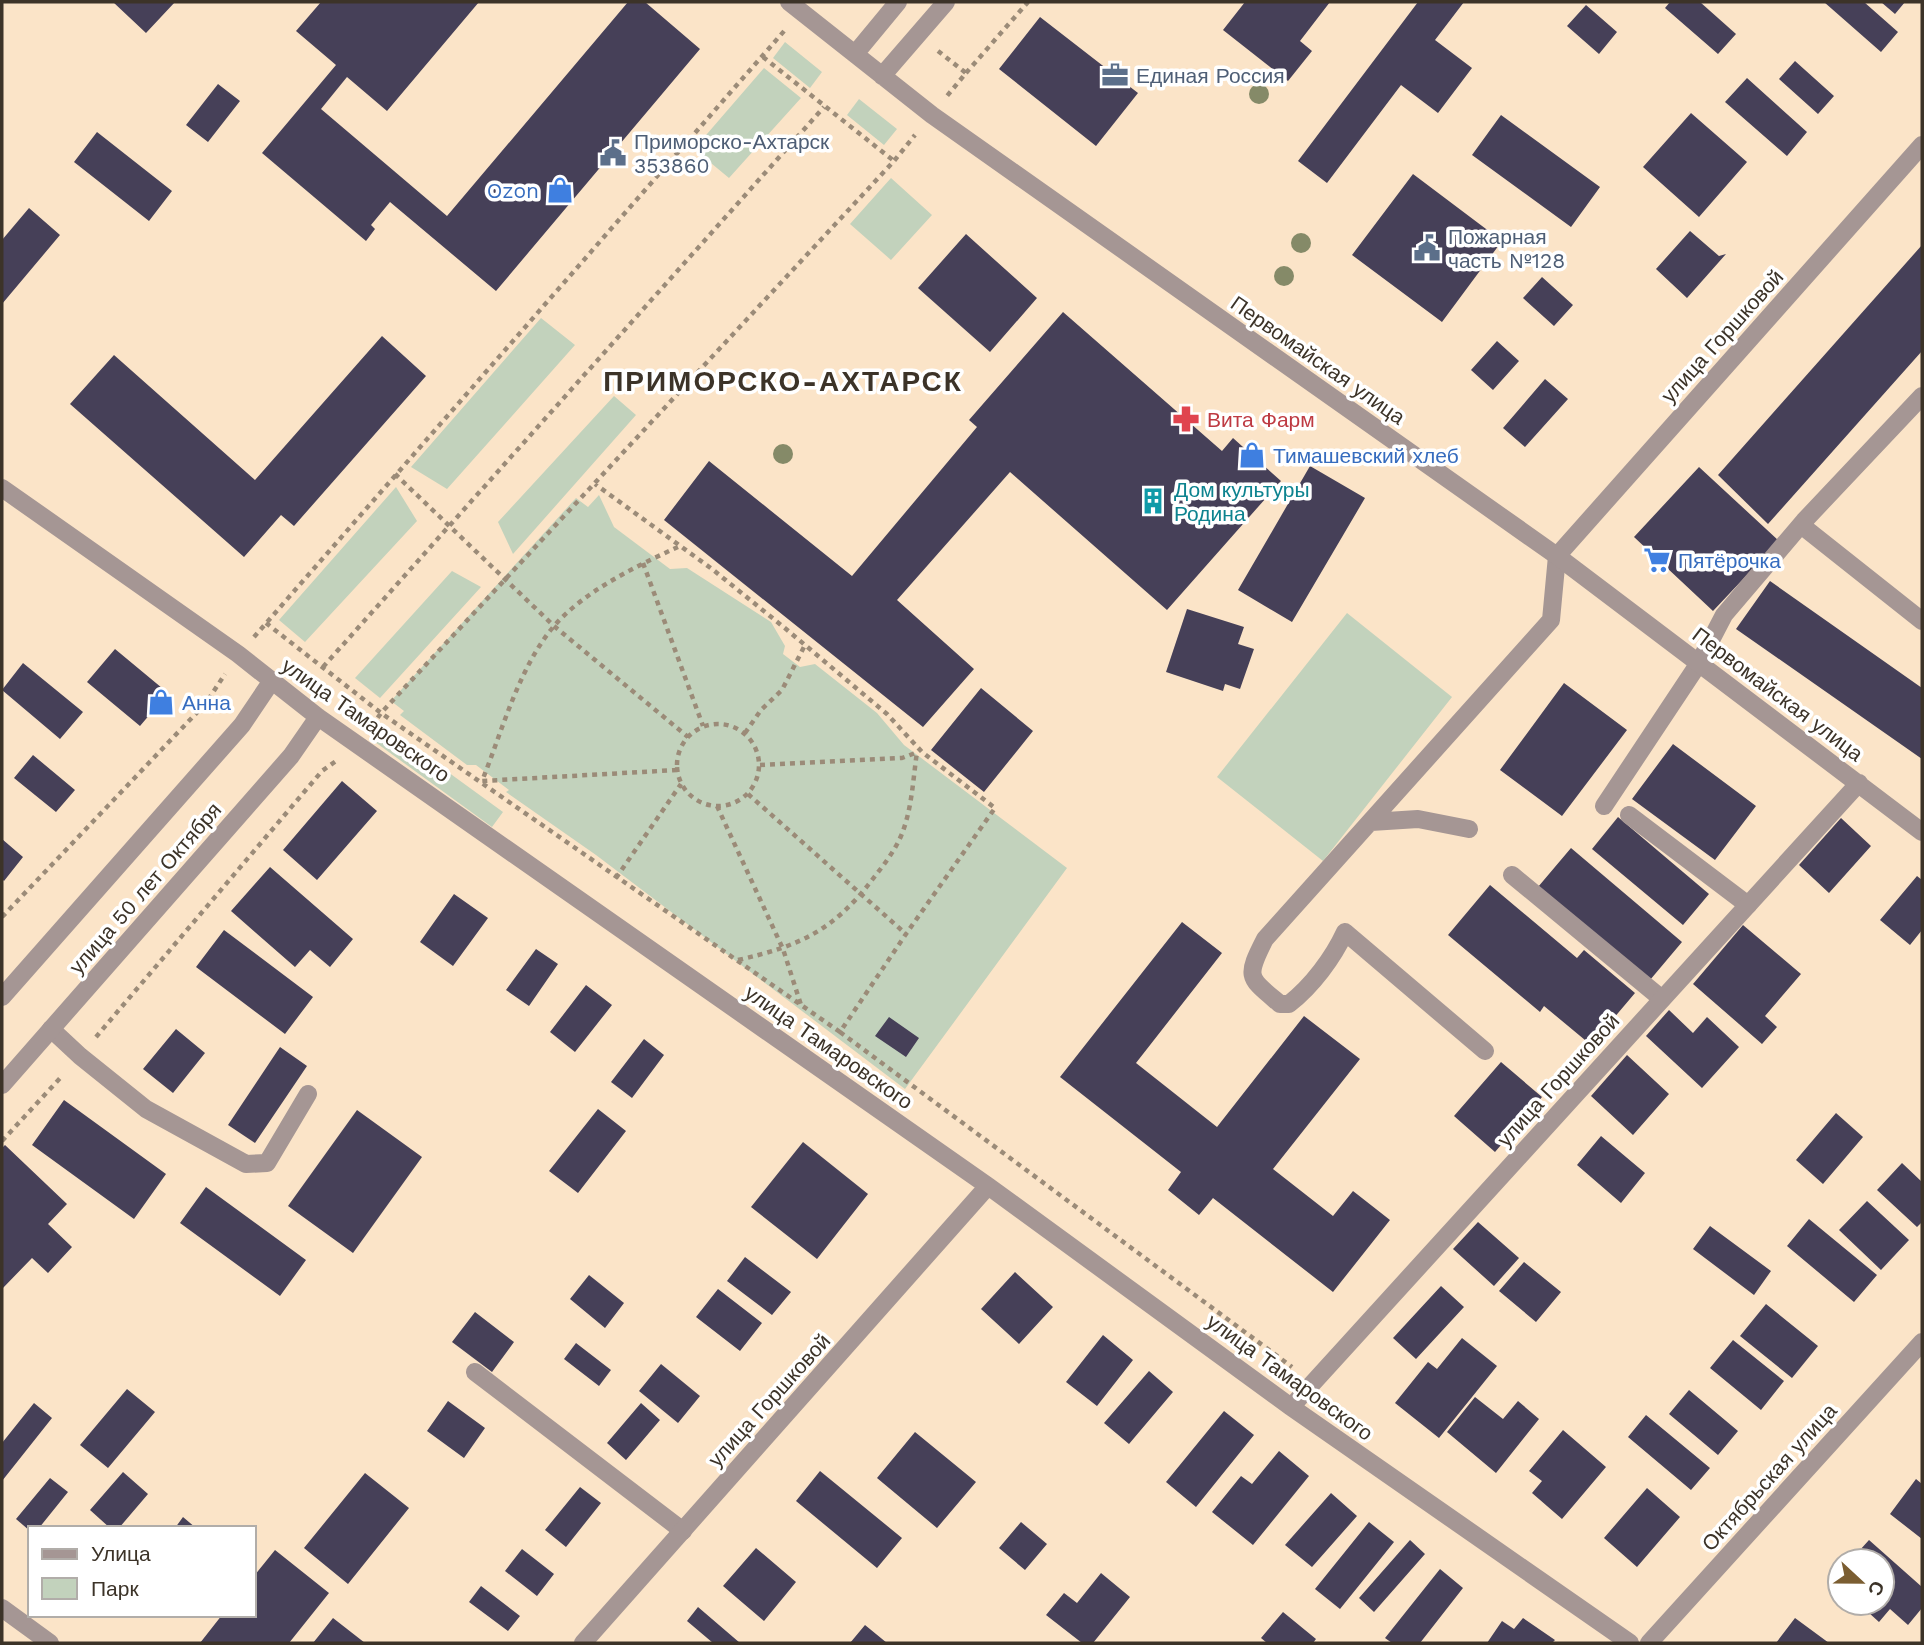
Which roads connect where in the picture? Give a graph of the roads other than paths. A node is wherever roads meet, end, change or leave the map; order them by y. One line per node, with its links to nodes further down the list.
1 (898, 2): 4 (street)
2 (946, 2): 5 (street)
3 (795, 6): 4 (street, Первомайская улица)
4 (855, 54): 5 (street, Первомайская улица)
5 (882, 76): 10 (street, Первомайская улица)
6 (1922, 145): 10 (street, улица Горшковой)
7 (1922, 396): 9 (street)
8 (2, 488): 13 (street, улица Тамаровского)
9 (1801, 525): 11 (street); 12 (street)
10 (1557, 556): 12 (street, Первомайская улица); 18 (street)
11 (1922, 621)
12 (1699, 663): 15 (street, Первомайская улица); 16 (street)
13 (271, 682): 14 (street, улица Тамаровского); 23 (street, улица 50 лет Октября)
14 (318, 717): 25 (street, улица 50 лет Октября); 29 (street, улица Тамаровского)
15 (1859, 783): 20 (street, Первомайская улица); 22 (street, улица Горшковой)
16 (1604, 806)
17 (1629, 815): 22 (street)
18 (1371, 822): 19 (street); 26 (street)
19 (1469, 829)
20 (1922, 832)
21 (1512, 875): 24 (street)
22 (1748, 905): 24 (street, улица Горшковой)
23 (2, 998)
24 (1662, 999): 32 (street, улица Горшковой)
25 (51, 1029): 27 (street, улица 50 лет Октября); 28 (street)
26 (1485, 1051)
27 (2, 1085)
28 (308, 1094)
29 (988, 1186): 32 (street, улица Тамаровского); 33 (street, улица Горшковой)
30 (1922, 1342): 38 (street, Октябрьская улица)
31 (475, 1372): 33 (street)
32 (1291, 1407): 37 (street, улица Тамаровского)
33 (683, 1531): 36 (street, улица Горшковой)
34 (2, 1608): 35 (street)
35 (50, 1643)
36 (583, 1643)
37 (1630, 1643)
38 (1649, 1643)

